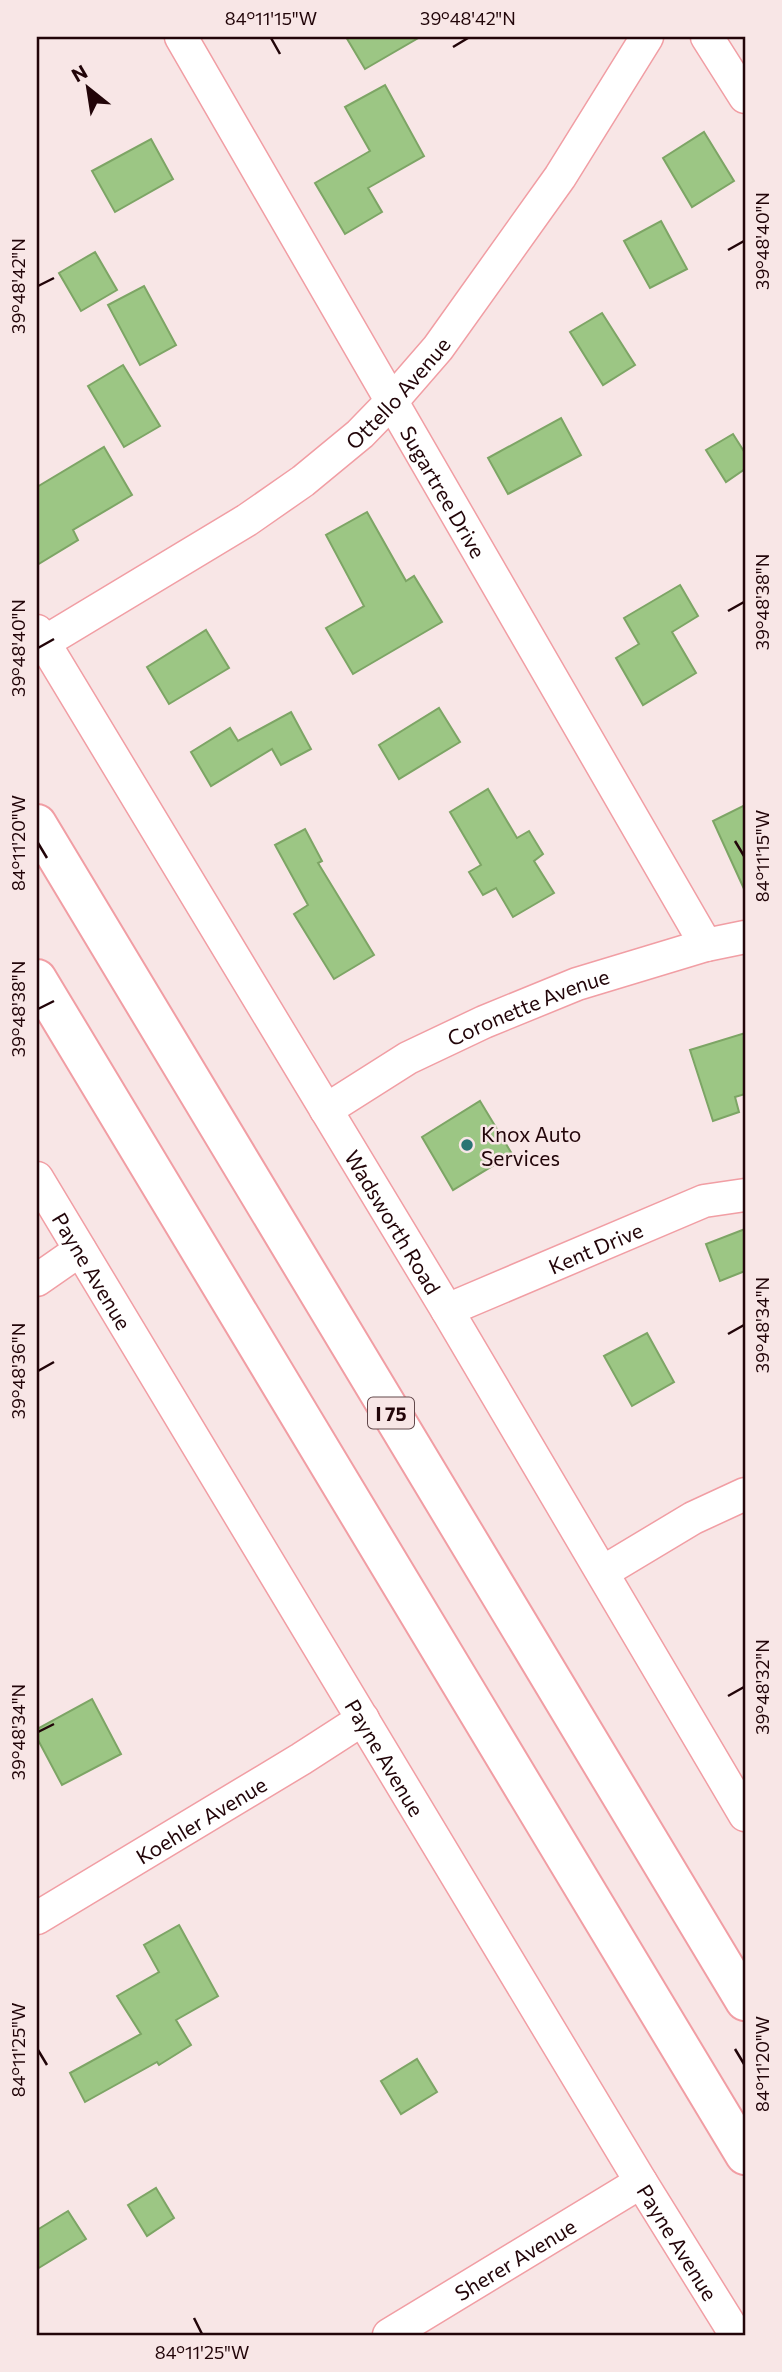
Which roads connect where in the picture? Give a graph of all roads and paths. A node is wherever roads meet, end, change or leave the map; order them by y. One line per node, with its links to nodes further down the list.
1 (181, 37): 5 (street, Sugartree Drive)
2 (647, 37): 5 (street, Ottello Avenue)
3 (707, 37): 4 (street)
4 (745, 97)
5 (392, 401): 6 (street, Ottello Avenue); 9 (street, Sugartree Drive)
6 (40, 637): 11 (street, Wadsworth Road)
7 (37, 824): 22 (highway, I 75)
8 (745, 937): 9 (street, Coronette Avenue)
9 (706, 945): 11 (street, Coronette Avenue)
10 (37, 979): 23 (highway)
11 (326, 1110): 16 (street, Wadsworth Road)
12 (37, 1178): 14 (street, Payne Avenue)
13 (745, 1195): 16 (street, Kent Drive)
14 (80, 1251): 15 (street); 19 (street, Payne Avenue)
15 (37, 1280)
16 (447, 1310): 18 (street, Wadsworth Road)
17 (745, 1494): 18 (street)
18 (603, 1572): 20 (street, Wadsworth Road)
19 (363, 1719): 21 (street, Koehler Avenue); 24 (street, Payne Avenue)
20 (745, 1815)
21 (37, 1918)
22 (745, 2001)
23 (745, 2155)
24 (641, 2182): 25 (street, Sherer Avenue); 26 (street, Payne Avenue)
25 (389, 2335)
26 (736, 2335)

